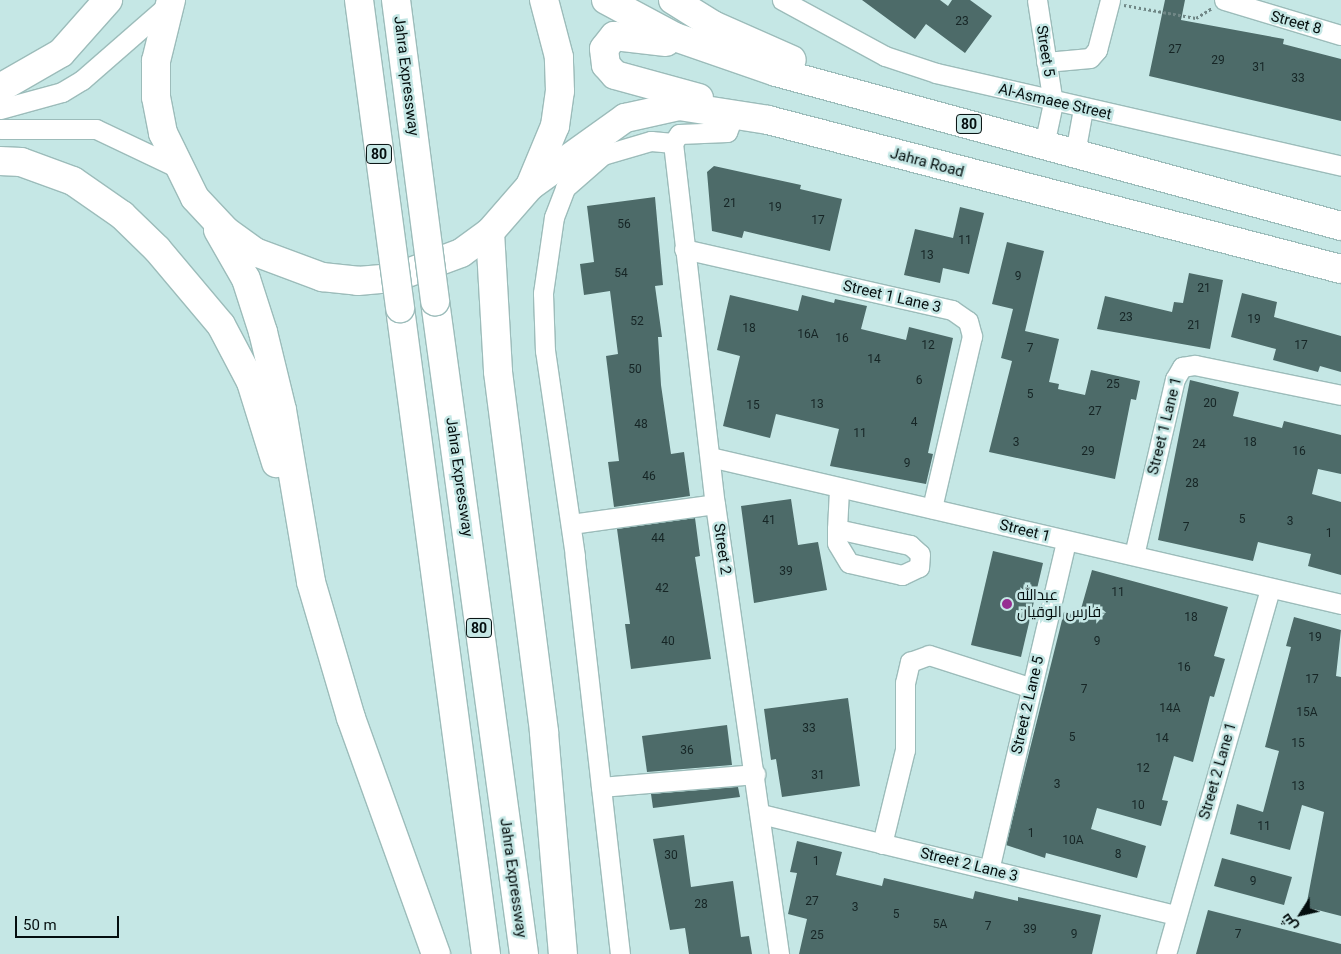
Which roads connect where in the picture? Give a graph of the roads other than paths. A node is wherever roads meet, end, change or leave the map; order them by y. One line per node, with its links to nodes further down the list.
1 (108, 0): 15 (highway)
2 (359, 0): 55 (highway, 80, bridge)
3 (396, 0): 56 (highway, Jahra Expressway / 80, bridge)
4 (544, 0): 29 (highway)
5 (606, 0): 14 (highway, 80)
6 (673, 0): 19 (highway)
7 (782, 0): 16 (street, Al-Asmaee Street)
8 (1037, 0): 13 (street, Street 5)
9 (1110, 1): 13 (street)
10 (170, 2): 17 (street); 28 (highway)
11 (1220, 2): 12 (street, Street 8)
12 (1341, 34)
13 (1046, 62): 16 (street, Street 5)
14 (776, 72): 19 (highway, 80); 21 (highway)
15 (0, 88)
16 (1053, 103): 18 (street, Al-Asmaee Street); 24 (street)
17 (0, 109)
18 (1083, 109): 25 (street); 27 (street, Al-Asmaee Street)
19 (924, 112): 24 (highway, 80)
20 (734, 114): 21 (highway, Jahra Road); 23 (street); 29 (highway, Jahra Road)
21 (768, 120): 34 (highway, Jahra Road)
22 (0, 129): 28 (street)
23 (673, 143): 33 (street, Street 2); 40 (street)
24 (1044, 145): 25 (highway, 80)
25 (1075, 153): 31 (highway, 80)
26 (0, 162): 42 (highway)
27 (1341, 166)
28 (176, 167): 30 (highway)
29 (530, 186): 32 (highway)
30 (205, 210): 32 (highway); 42 (highway)
31 (1341, 226)
32 (490, 232): 57 (highway)
33 (684, 249): 36 (street, Street 2); 39 (street, Street 1 Lane 3)
34 (1341, 269)
35 (1341, 395): 44 (street, Street 1 Lane 1)
36 (710, 457): 37 (street, Street 1); 38 (street, Street 2)
37 (839, 489): 39 (street, Street 1); 41 (street)
38 (715, 504): 40 (street); 48 (street, Street 2)
39 (932, 508): 43 (street, Street 1)
40 (571, 524): 49 (street)
41 (837, 529)
42 (301, 537): 54 (highway)
43 (1066, 541): 44 (street, Street 1); 47 (street, Street 2 Lane 5)
44 (1134, 556): 45 (street, Street 1)
45 (1270, 588): 46 (street, Street 1); 53 (street, Street 2 Lane 1)
46 (1341, 604)
47 (1032, 688): 51 (street); 52 (street, Street 2 Lane 5)
48 (755, 774): 49 (street); 50 (street, Street 2)
49 (601, 786): 58 (street)
50 (761, 814): 51 (street, Street 2 Lane 3); 59 (street, Street 2)
51 (882, 844): 52 (street, Street 2 Lane 3)
52 (989, 870): 53 (street, Street 2 Lane 3)
53 (1176, 915): 60 (street, Street 2 Lane 1)
54 (436, 954)
55 (486, 954)
56 (524, 954)
57 (563, 954)
58 (620, 954)
59 (779, 954)
60 (1166, 954)

